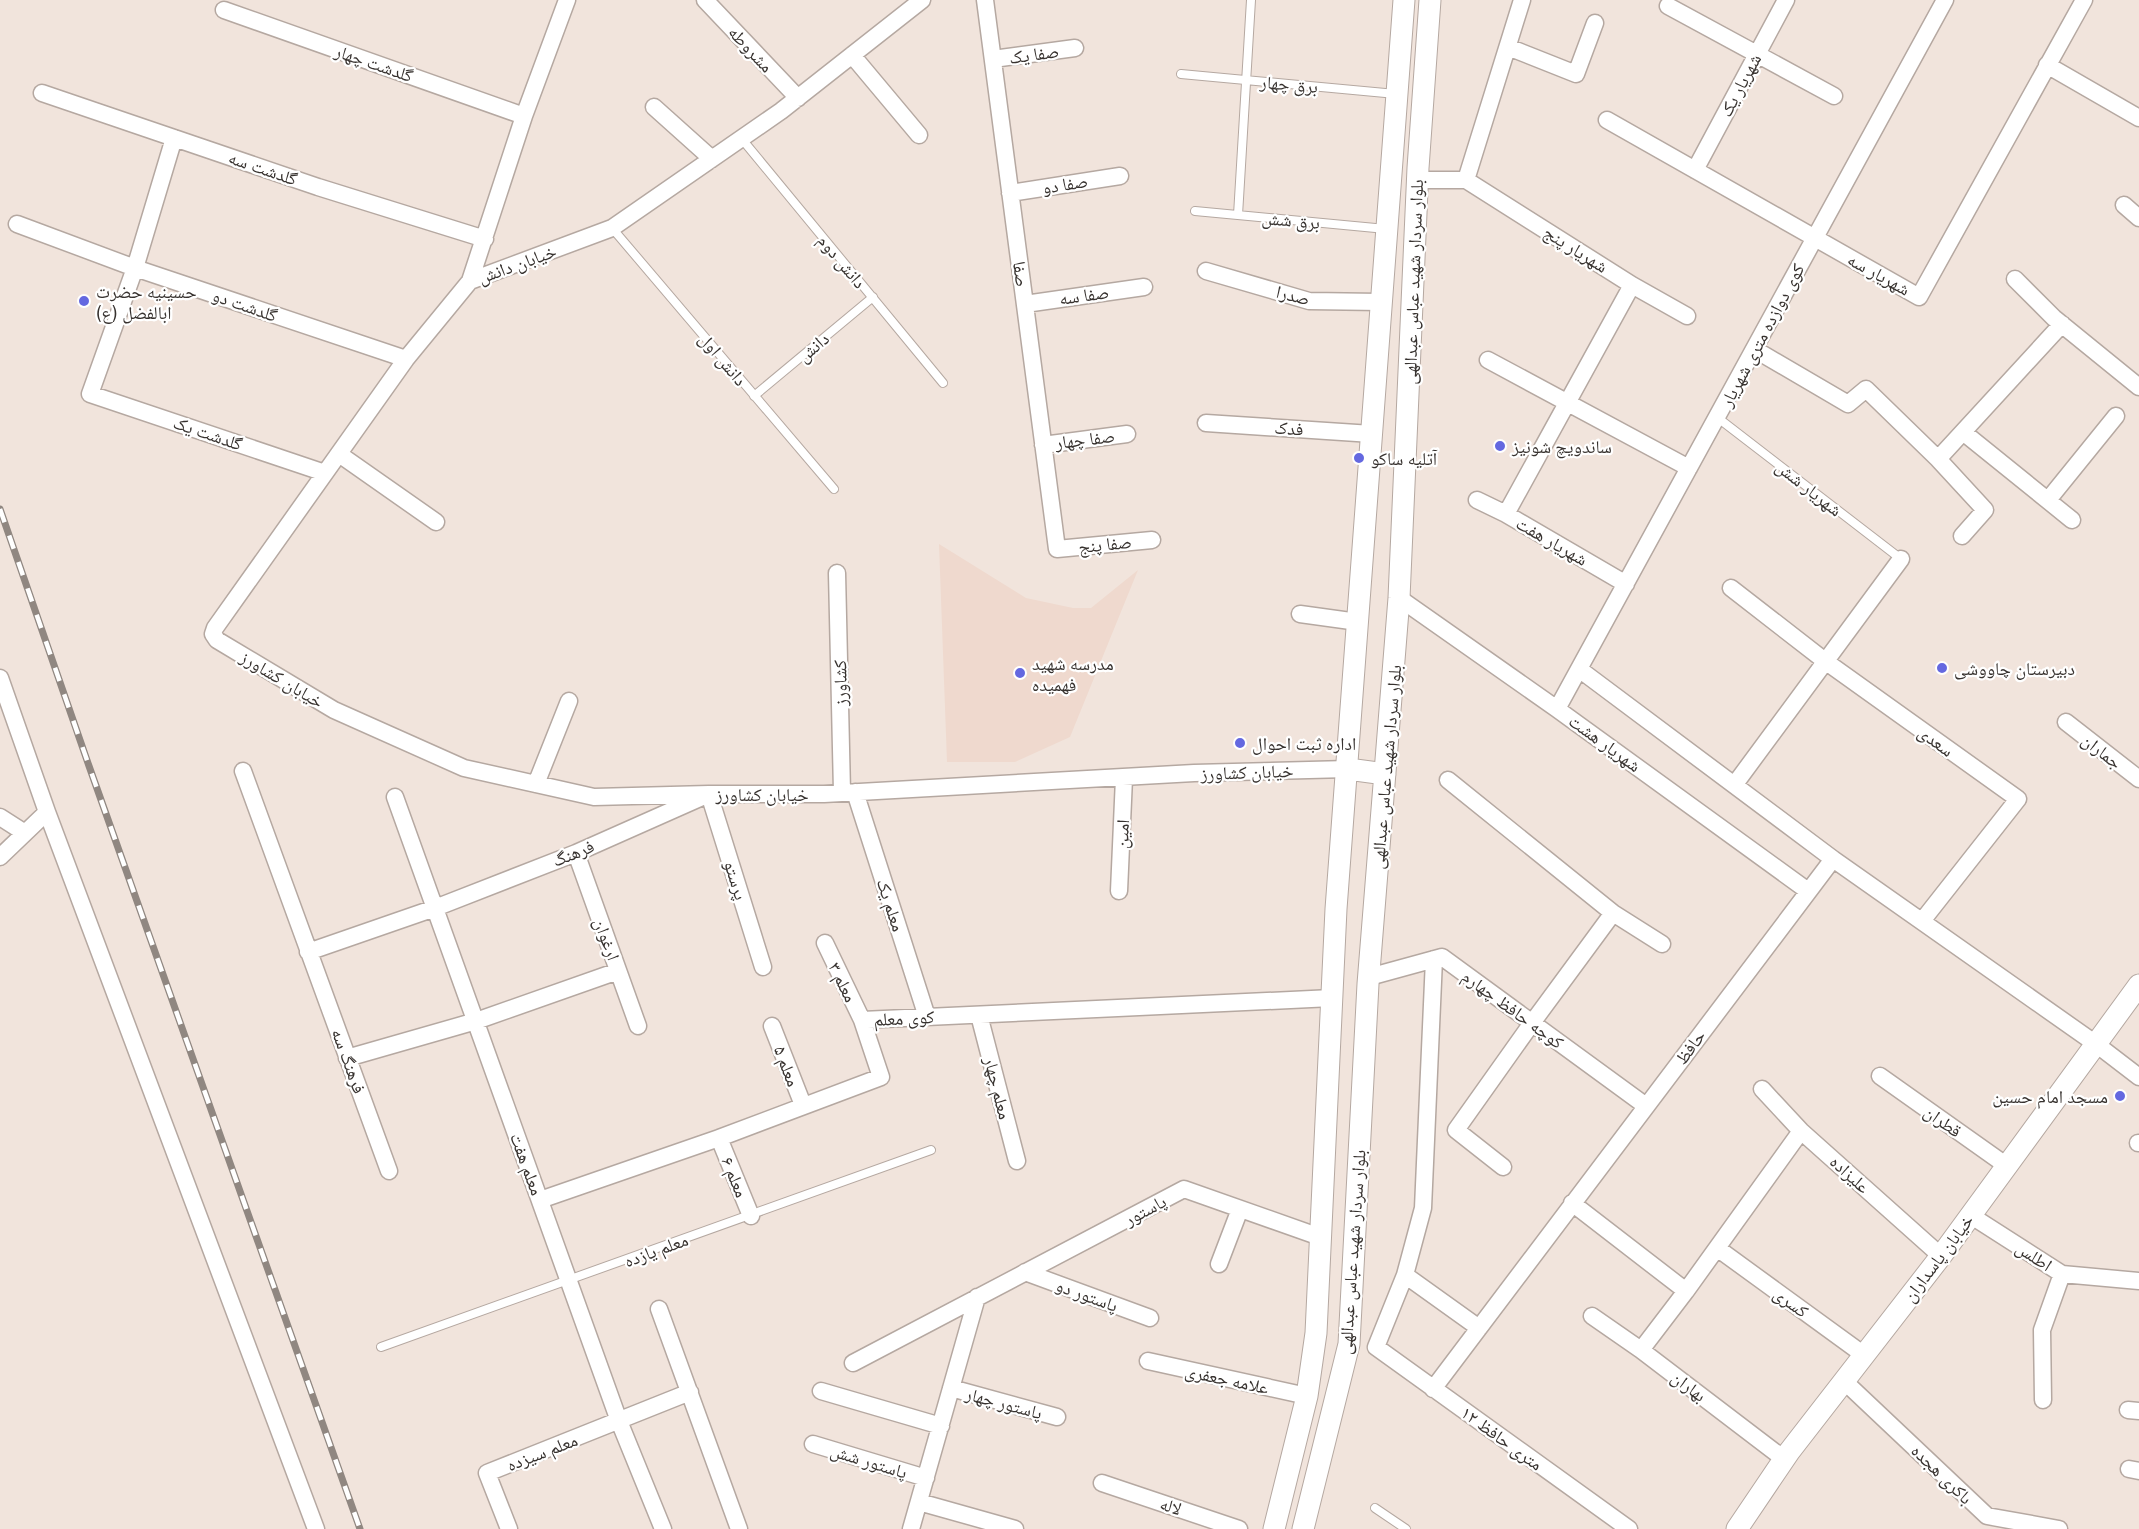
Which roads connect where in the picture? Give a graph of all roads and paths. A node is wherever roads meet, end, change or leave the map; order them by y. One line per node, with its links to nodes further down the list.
1 (567, 0): 28 (street)
2 (705, 0): 26 (street, مشروطه)
3 (922, 0): 18 (street, خیابان دانش)
4 (985, 0): 19 (street, صفا)
5 (1251, 0): 22 (lane)
6 (1404, 0): 24 (street, بلوار سردار شهید عباس عبدالهی)
7 (1430, 0): 37 (street, بلوار سردار شهید عباس عبدالهی)
8 (1522, 0): 15 (street)
9 (1786, 0): 17 (street, شهریار یک)
10 (1945, 0): 47 (street, کوی دوازده متری شهریار)
11 (2084, 0): 20 (street, شهریار سه)
12 (1668, 6): 17 (street)
13 (224, 10): 28 (street, گلدشت چهار)
14 (1595, 23): 15 (street)
15 (1508, 47): 38 (street)
16 (1075, 48): 19 (street, صفا یک)
17 (1757, 54): 25 (street); 35 (street, شهریار یک)
18 (852, 55): 26 (street, خیابان دانش); 31 (street)
19 (993, 59): 39 (street, صفا)
20 (2048, 65): 29 (street); 47 (street, شهریار سه)
21 (1181, 74): 22 (lane, برق چهار)
22 (1244, 80): 24 (lane, برق چهار); 42 (lane)
23 (42, 93): 32 (street, گلدشت سه)
24 (1397, 94): 46 (street, بلوار سردار شهید عباس عبدالهی)
25 (1834, 96)
26 (798, 98): 33 (street, خیابان دانش)
27 (654, 107): 34 (street)
28 (524, 116): 48 (street)
29 (2139, 118)
30 (1607, 120): 35 (street, شهریار سه)
31 (919, 135)
32 (174, 138): 48 (street, گلدشت سه); 49 (street)
33 (741, 138): 34 (street, خیابان دانش); 55 (lane, دانش دوم)
34 (712, 159): 45 (street, خیابان دانش)
35 (1695, 170): 47 (street, شهریار سه)
36 (1120, 176): 39 (street, صفا دو)
37 (1417, 180): 38 (street); 91 (street, بلوار سردار شهید عباس عبدالهی)
38 (1466, 180): 53 (street, شهریار پنج)
39 (1010, 193): 57 (street, صفا)
40 (2124, 205): 43 (street)
41 (1195, 211): 42 (lane, برق شش)
42 (1238, 215): 46 (lane, برق شش)
43 (2139, 218)
44 (17, 224): 49 (street, گلدشت دو)
45 (612, 228): 52 (street, خیابان دانش); 65 (lane, دانش اول)
46 (1387, 229): 56 (street, بلوار سردار شهید عباس عبدالهی)
47 (1815, 238): 60 (street, کوی دوازده متری شهریار)
48 (485, 239): 52 (street)
49 (135, 268): 61 (street, گلدشت دو); 77 (street, گلدشت یک)
50 (1206, 271): 56 (street, صدرا)
51 (2015, 279): 59 (street)
52 (470, 281): 61 (street, خیابان دانش)
53 (1632, 285): 58 (street, شهریار پنج); 66 (street)
54 (1144, 287): 57 (street, صفا سه)
55 (873, 297): 63 (lane, دانش دوم); 65 (lane, دانش)
56 (1381, 302): 72 (street, بلوار سردار شهید عباس عبدالهی)
57 (1025, 304): 73 (street, صفا)
58 (1687, 316)
59 (2062, 324): 64 (street); 70 (street)
60 (1754, 349): 68 (street, کوی دوازده متری شهریار); 75 (street)
61 (406, 359): 74 (street, خیابان دانش)
62 (1488, 360): 66 (street)
63 (943, 383)
64 (2139, 387)
65 (754, 396): 78 (lane, دانش اول)
66 (1568, 402): 76 (street); 81 (street)
67 (2116, 416): 80 (street)
68 (1718, 418): 76 (street, کوی دوازده متری شهریار); 87 (lane, شهریار شش)
69 (1206, 423): 72 (street, فدک)
70 (1964, 432): 75 (street); 80 (street)
71 (1127, 434): 73 (street, صفا چهار)
72 (1372, 434): 93 (street, بلوار سردار شهید عباس عبدالهی)
73 (1043, 445): 86 (street, صفا)
74 (339, 454): 77 (street, خیابان دانش); 83 (street)
75 (1938, 459): 84 (street)
76 (1689, 468): 89 (street, کوی دوازده متری شهریار)
77 (326, 473): 94 (street, خیابان دانش)
78 (834, 489)
79 (1477, 500): 81 (street, شهریار هفت)
80 (2048, 500): 82 (street)
81 (1506, 514): 89 (street, شهریار هفت)
82 (2072, 520)
83 (436, 522)
84 (1962, 536)
85 (1152, 540): 86 (street, صفا پنج)
86 (1057, 549)
87 (1901, 559): 95 (street)
88 (837, 573): 110 (street, کشاورز)
89 (1626, 584): 96 (street, کوی دوازده متری شهریار)
90 (1731, 588): 95 (street, سعدی)
91 (1400, 598): 100 (street, شهریار هشت); 104 (street, بلوار سردار شهید عباس عبدالهی)
92 (1300, 615): 93 (street)
93 (1358, 622): 102 (street, بلوار سردار شهید عباس عبدالهی)
94 (213, 634): 108 (street, خیابان کشاورز)
95 (1825, 661): 109 (street); 123 (street, سعدی)
96 (1580, 669): 100 (street, کوی دوازده متری شهریار); 109 (street)
97 (0, 678): 99 (street)
98 (569, 702): 108 (street)
99 (4, 704): 113 (street)
100 (1557, 709): 120 (street, شهریار هشت)
101 (2066, 722): 106 (street, جماران)
102 (1348, 769): 104 (street); 105 (street, خیابان کشاورز); 132 (street, بلوار سردار شهید عباس عبدالهی)
103 (243, 771): 126 (street, فرهنگ سه)
104 (1385, 774): 130 (street, بلوار سردار شهید عباس عبدالهی)
105 (1124, 777): 110 (street, خیابان کشاورز); 119 (street, امین)
106 (2139, 779)
107 (1448, 780): 122 (street)
108 (536, 784): 111 (street, خیابان کشاورز)
109 (1735, 784): 118 (street)
110 (848, 792): 111 (street, خیابان کشاورز); 134 (street, معلم یک)
111 (708, 794): 116 (street, فرهنگ); 128 (street, پرستو)
112 (395, 797): 121 (street, معلم هفت)
113 (47, 812): 115 (street); 195 (street)
114 (0, 817): 115 (street)
115 (25, 833): 117 (street)
116 (576, 853): 121 (street, فرهنگ); 129 (street, ارغوان)
117 (0, 857)
118 (1833, 858): 120 (street, حافظ); 123 (street)
119 (1119, 891)
120 (1808, 891): 146 (street, حافظ)
121 (435, 908): 126 (street); 136 (street, معلم هفت)
122 (1613, 913): 125 (street); 137 (street)
123 (1922, 921): 140 (street)
124 (825, 943): 135 (street, معلم ۳)
125 (1662, 944)
126 (308, 952): 141 (street, فرهنگ سه)
127 (1434, 959): 130 (street); 137 (street, کوچه حافظ چهارم); 165 (street)
128 (763, 967)
129 (618, 971): 136 (street); 138 (street, ارغوان)
130 (1369, 977): 203 (street, بلوار سردار شهید عباس عبدالهی)
131 (2139, 986): 140 (street, خیابان پاسداران)
132 (1332, 998): 133 (street, کوی معلم); 159 (street, بلوار سردار شهید عباس عبدالهی)
133 (979, 1015): 134 (street, کوی معلم); 150 (street, معلم چهار)
134 (927, 1017): 135 (street, کوی معلم)
135 (862, 1020): 145 (street, کوی معلم)
136 (476, 1021): 141 (street); 154 (street, معلم هفت)
137 (1532, 1023): 146 (street, کوچه حافظ چهارم); 152 (street)
138 (638, 1026)
139 (772, 1026): 145 (street, معلم ۵)
140 (2096, 1044): 143 (street); 151 (street, خیابان پاسداران)
141 (347, 1058): 153 (street, فرهنگ سه)
142 (1880, 1076): 151 (street, قطران)
143 (2139, 1077)
144 (1762, 1089): 147 (street, علیزاده)
145 (803, 1105): 148 (street, کوی معلم)
146 (1646, 1106): 155 (street, حافظ)
147 (1801, 1131): 160 (street); 161 (street, علیزاده)
148 (719, 1138): 154 (street, کوی معلم); 158 (street, معلم ۶)
149 (932, 1150): 158 (lane, معلم یازده)
150 (1017, 1161)
151 (2007, 1166): 157 (street, خیابان پاسداران)
152 (1503, 1167)
153 (389, 1171)
154 (540, 1200): 166 (street, معلم هفت)
155 (1572, 1203): 168 (street); 173 (street, حافظ)
156 (1240, 1209): 159 (street, پاستور); 162 (street); 163 (street, پاستور)
157 (1970, 1215): 161 (street, خیابان پاسداران); 164 (street, اطلس)
158 (751, 1216): 166 (lane, معلم یازده)
159 (1320, 1237): 184 (street, بلوار سردار شهید عباس عبدالهی)
160 (1717, 1248): 168 (street); 176 (street, کسری)
161 (1941, 1256): 176 (street, خیابان پاسداران)
162 (1219, 1264)
163 (1025, 1272): 169 (street, پاستور); 172 (street, پاستور دو)
164 (2062, 1274): 167 (street, اطلس); 185 (street)
165 (1405, 1275): 173 (street); 181 (street, ۱۲ متری حافظ)
166 (569, 1281): 174 (lane, معلم یازده); 187 (street, معلم هفت)
167 (2139, 1281)
168 (1686, 1291): 175 (street)
169 (977, 1297): 178 (street, پاستور); 180 (street)
170 (660, 1309): 182 (street)
171 (1592, 1316): 175 (street, بهاران)
172 (1149, 1318)
173 (1479, 1328): 181 (street, حافظ)
174 (381, 1347)
175 (1641, 1350): 190 (street, بهاران)
176 (1864, 1355): 179 (street, خیابان پاسداران)
177 (1148, 1361): 184 (street, علامه جعفری)
178 (853, 1363)
179 (1844, 1381): 190 (street, خیابان پاسداران); 207 (street, باکری هجده)
180 (951, 1388): 186 (street, پاستور چهار); 188 (street)
181 (1433, 1389): 205 (street, ۱۲ متری حافظ)
182 (690, 1392): 187 (street); 198 (street)
183 (821, 1392): 188 (street)
184 (1307, 1396): 202 (street, بلوار سردار شهید عباس عبدالهی)
185 (2043, 1400)
186 (1057, 1417)
187 (619, 1421): 196 (street, معلم سیزده); 197 (street, معلم هفت)
188 (941, 1426): 191 (street)
189 (813, 1444): 191 (street, پاستور شش)
190 (1784, 1460): 206 (street, خیابان پاسداران)
191 (926, 1478): 193 (street)
192 (1102, 1483): 201 (street, لاله)
193 (919, 1502): 199 (street); 200 (street)
194 (1375, 1508): 204 (lane)
195 (316, 1529)
196 (508, 1529)
197 (663, 1529)
198 (739, 1529)
199 (911, 1529)
200 (1016, 1529)
201 (1239, 1529)
202 (1274, 1529)
203 (1303, 1529)
204 (1406, 1529)
205 (1629, 1529)
206 (1737, 1529)
207 (2058, 1529)

